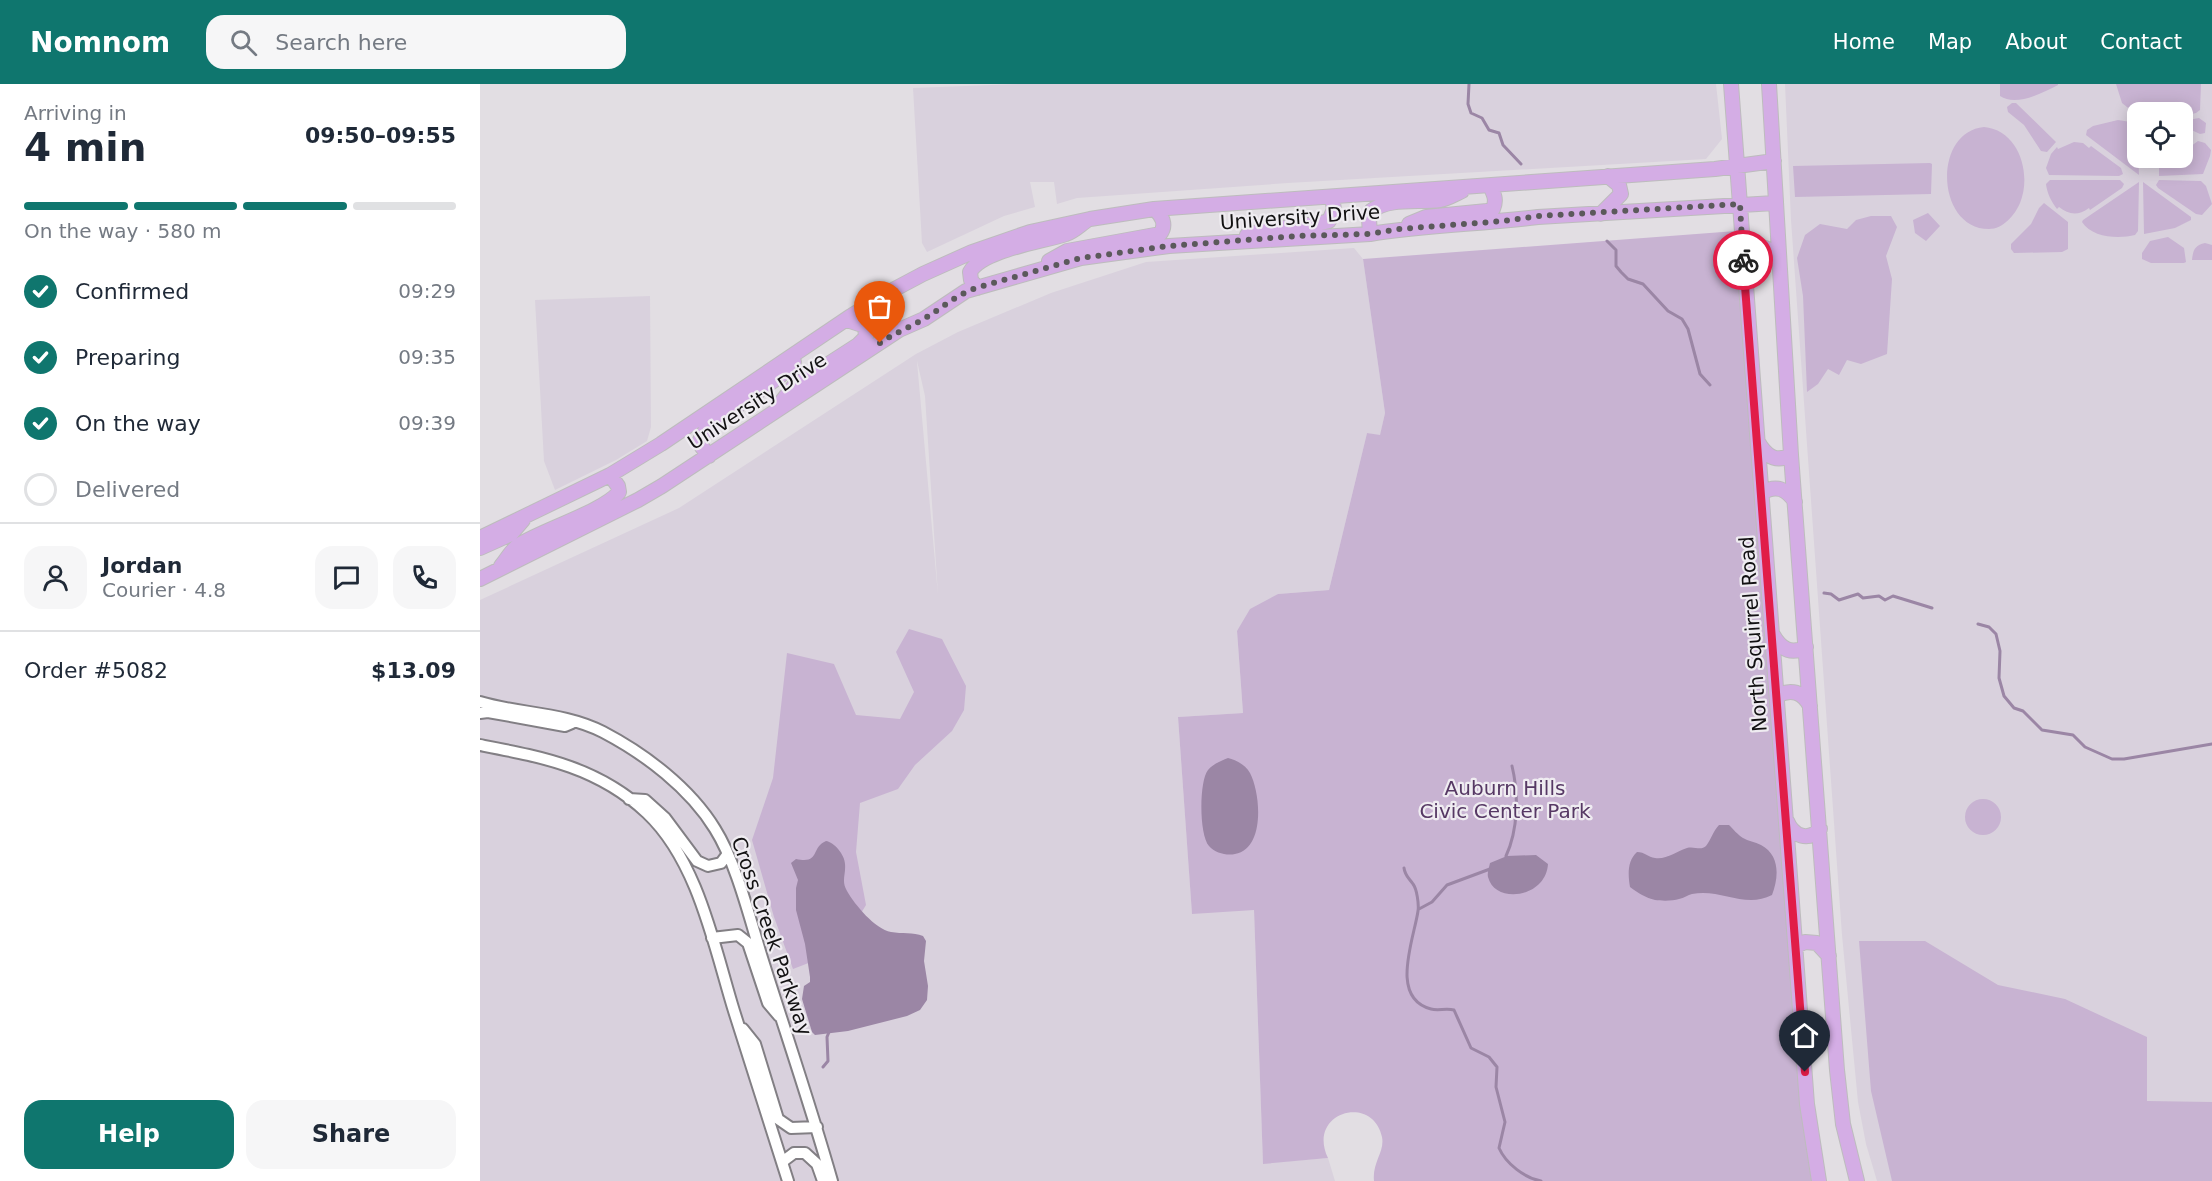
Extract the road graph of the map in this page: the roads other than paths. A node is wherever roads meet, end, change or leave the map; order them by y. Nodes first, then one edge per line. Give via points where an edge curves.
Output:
1 (1731, 84) edge
2 (1769, 84) edge
3 (1774, 160) junction
4 (1737, 167) junction
5 (1608, 176) junction
6 (1490, 186) junction
7 (1469, 187) junction
8 (1332, 198) junction
9 (1775, 203) junction
10 (1740, 204) junction
11 (1154, 210) junction
12 (1601, 214) junction
13 (1090, 219) junction
14 (1399, 229) junction
15 (1370, 234) junction
16 (1231, 241) junction
17 (1743, 252) junction
18 (1779, 260) junction
19 (1031, 271) junction
20 (976, 288) junction
21 (847, 320) junction
22 (812, 343) junction
23 (770, 416) junction
24 (1758, 442) junction
25 (1791, 455) junction
26 (709, 456) junction
27 (610, 475) junction
28 (1762, 492) junction
29 (1795, 502) junction
30 (528, 514) junction
31 (480, 538) edge
32 (480, 549) edge
33 (498, 570) junction
34 (480, 579) edge
35 (1773, 635) junction
36 (1806, 647) junction
37 (1778, 696) junction
38 (480, 702) edge
39 (1810, 705) junction
40 (480, 713) edge
41 (575, 722) junction
42 (480, 745) edge
43 (628, 799) junction
44 (1786, 819) junction
45 (1820, 830) junction
46 (727, 855) junction
47 (712, 938) junction
48 (1796, 946) junction
49 (1829, 956) junction
50 (783, 1021) junction
51 (738, 1024) junction
52 (817, 1126) junction
53 (782, 1162) junction
54 (788, 1181) edge
55 (823, 1181) edge
56 (832, 1181) edge
57 (1819, 1181) edge
58 (1857, 1181) edge

1 - 4 main road, North Squirrel Road
2 - 3 main road
3 - 4 main road, University Drive
3 - 9 main road
4 - 5 main road, University Drive
4 - 10 main road, North Squirrel Road
5 - 6 main road, University Drive
5 - 12 main road via 1619,185 1621,194
6 - 7 main road, University Drive
6 - 14 main road via 1493,209 1426,217
7 - 8 main road, University Drive
7 - 15 main road via 1443,200 1378,206 1371,211
8 - 11 main road, University Drive
8 - 16 main road via 1334,209 1329,221 1265,229
9 - 10 main road, University Drive
9 - 18 main road
10 - 12 main road, University Drive
10 - 17 main road, North Squirrel Road
11 - 13 main road, University Drive
11 - 19 main road via 1163,221 1160,234 1066,251
12 - 14 main road, University Drive
13 - 20 main road via 1068,234 982,260 970,272
13 - 21 main road, University Drive via 1030,232 972,252 891,291
14 - 15 main road, University Drive
15 - 16 main road, University Drive
16 - 19 main road, University Drive via 1133,250
17 - 18 main road via 1765,247
17 - 24 main road, North Squirrel Road
18 - 25 main road
19 - 20 main road, University Drive
20 - 23 main road, University Drive via 899,330
21 - 22 main road, University Drive
21 - 23 main road via 865,326 866,337 793,387
22 - 26 main road via 779,377 707,427 700,440
22 - 27 main road, University Drive
23 - 26 main road, University Drive
24 - 25 main road via 1773,458
24 - 28 main road, North Squirrel Road
25 - 29 main road
26 - 33 main road, University Drive via 638,500
27 - 30 main road, University Drive
27 - 33 main road via 618,486 616,496 517,546
28 - 29 main road via 1782,489
28 - 35 main road, North Squirrel Road
29 - 36 main road
30 - 31 main road, University Drive
30 - 32 main road via 511,534
33 - 34 main road, University Drive
35 - 36 main road via 1788,650
35 - 37 main road, North Squirrel Road
36 - 39 main road
37 - 39 main road via 1794,692 1804,696
37 - 44 main road, North Squirrel Road
38 - 41 street, Cross Creek Parkway
39 - 45 main road
40 - 41 street via 565,726
41 - 46 street, Cross Creek Parkway via 602,732 673,780 697,803
42 - 43 street via 573,766
43 - 46 street via 645,800 665,818 697,861 708,866 720,863
43 - 47 street via 647,813 672,843 699,896
44 - 45 main road via 1793,831 1802,836 1812,836
44 - 48 main road, North Squirrel Road
45 - 49 main road
46 - 50 street, Cross Creek Parkway
47 - 50 street via 738,935 748,943 768,1003
47 - 51 street
48 - 49 main road via 1805,942 1816,944
48 - 57 main road, North Squirrel Road via 1807,1104
49 - 58 main road via 1841,1108
50 - 52 street, Cross Creek Parkway
51 - 52 street via 755,1044 778,1119 791,1128
51 - 53 street
52 - 56 street, Cross Creek Parkway
53 - 54 street
53 - 55 street via 794,1153 805,1153 817,1164

